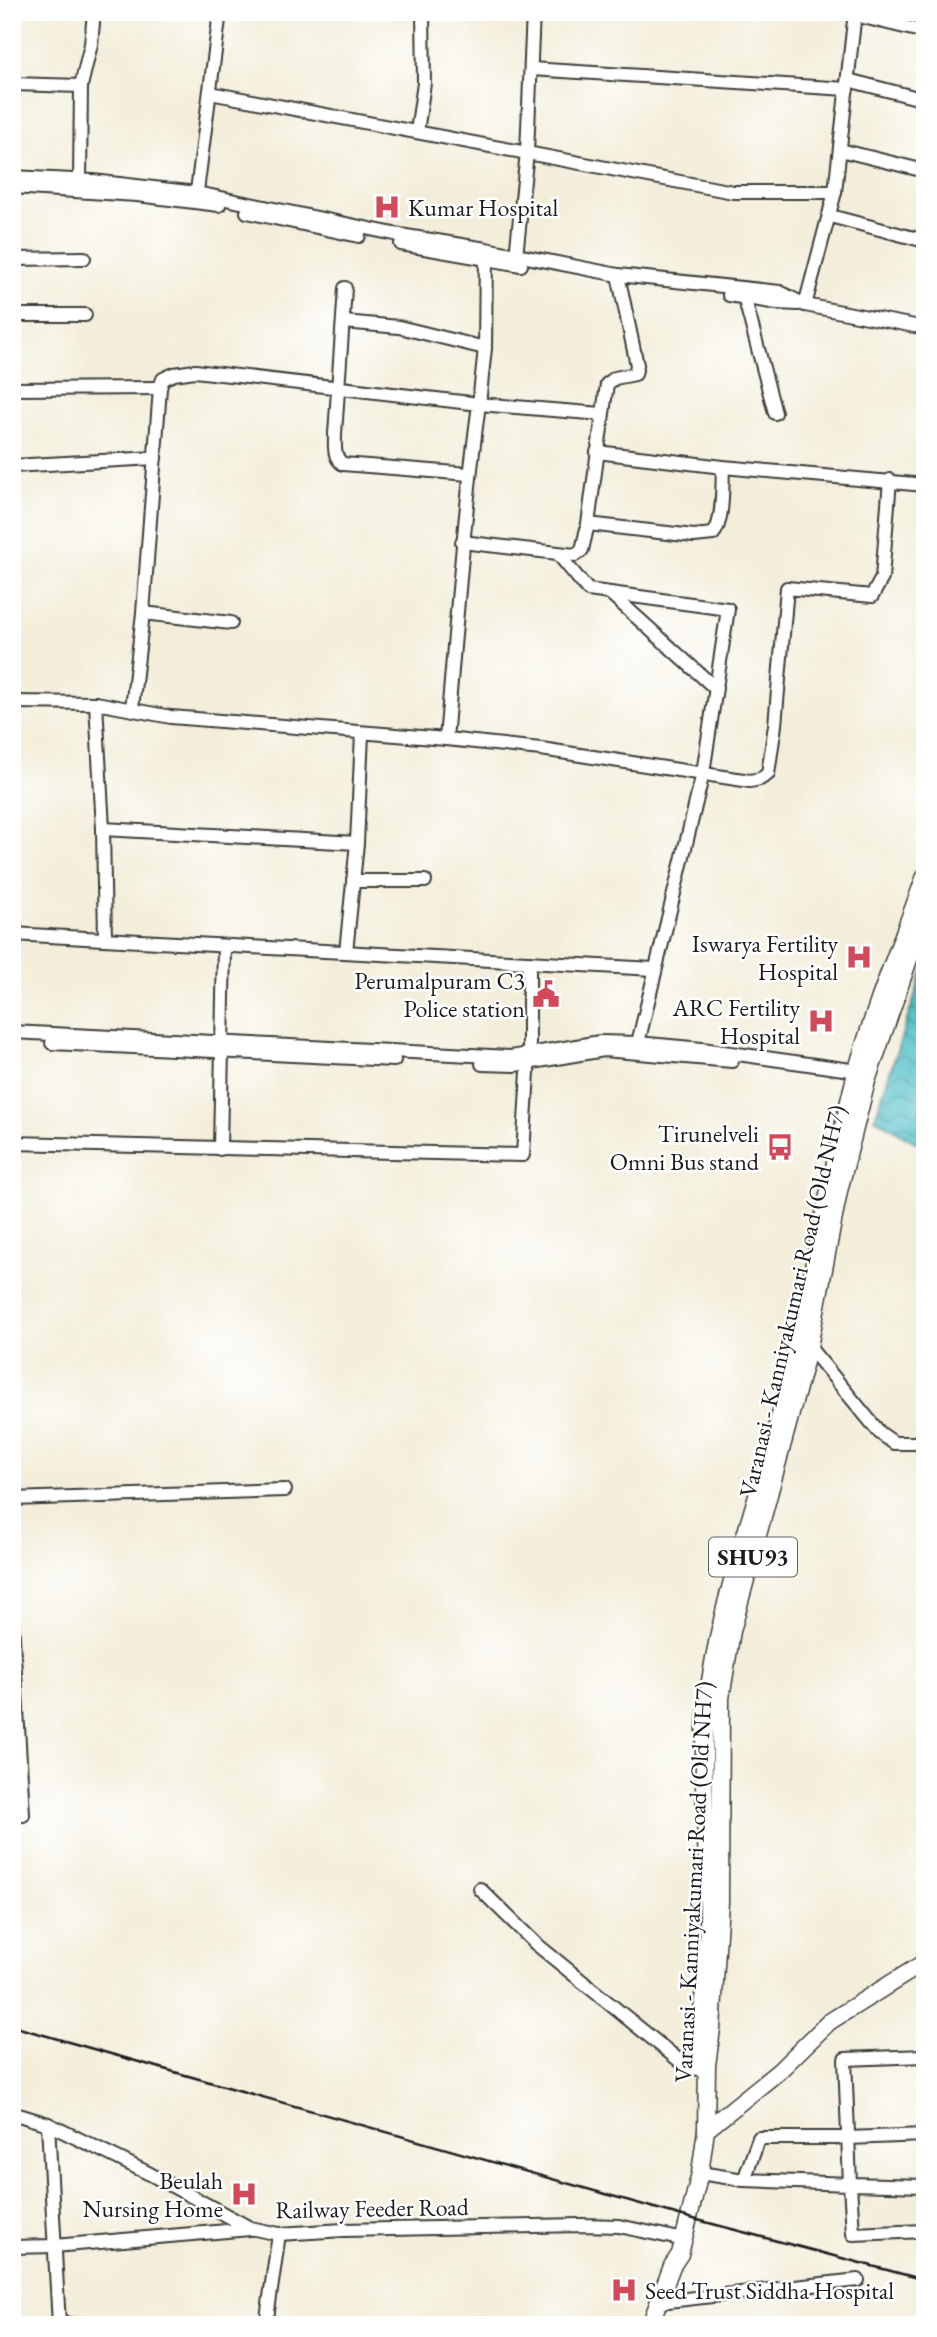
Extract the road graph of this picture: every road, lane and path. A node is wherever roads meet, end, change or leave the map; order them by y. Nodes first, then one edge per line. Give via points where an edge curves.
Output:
1 (94, 12) edge
2 (220, 12) edge
3 (423, 12) edge
4 (533, 12) edge
5 (855, 14) edge
6 (925, 32) edge
7 (531, 69) junction
8 (12, 85) edge
9 (847, 85) junction
10 (81, 86) junction
11 (210, 93) junction
12 (925, 100) edge
13 (417, 132) junction
14 (840, 150) junction
15 (527, 152) junction
16 (925, 171) edge
17 (12, 177) edge
18 (80, 180) junction
19 (12, 187) edge
20 (835, 192) junction
21 (12, 196) edge
22 (196, 197) junction
23 (83, 198) dead end
24 (830, 216) junction
25 (925, 241) edge
26 (486, 254) junction
27 (516, 256) junction
28 (84, 258) dead end
29 (12, 259) edge
30 (618, 279) junction
31 (345, 288) dead end
32 (744, 296) junction
33 (805, 305) junction
34 (12, 315) edge
35 (85, 315) dead end
36 (344, 323) junction
37 (925, 328) edge
38 (485, 348) junction
39 (338, 387) junction
40 (160, 388) junction
41 (12, 389) edge
42 (478, 404) junction
43 (775, 413) dead end
44 (602, 414) junction
45 (597, 452) junction
46 (155, 458) junction
47 (12, 466) edge
48 (723, 467) junction
49 (469, 474) junction
50 (890, 481) junction
51 (925, 485) edge
52 (588, 524) junction
53 (462, 542) junction
54 (558, 554) junction
55 (610, 593) junction
56 (143, 613) junction
57 (231, 622) dead end
58 (715, 688) junction
59 (12, 702) edge
60 (96, 703) junction
61 (132, 708) junction
62 (362, 734) junction
63 (446, 739) junction
64 (703, 773) junction
65 (103, 829) junction
66 (357, 844) junction
67 (925, 876) edge
68 (353, 881) junction
69 (425, 881) dead end
70 (925, 913) edge
71 (12, 934) edge
72 (104, 939) junction
73 (224, 946) junction
74 (346, 952) junction
75 (529, 962) junction
76 (654, 969) junction
77 (12, 1032) edge
78 (12, 1041) edge
79 (638, 1043) junction
80 (223, 1048) junction
81 (528, 1059) junction
82 (862, 1076) junction
83 (12, 1143) edge
84 (220, 1149) junction
85 (804, 1344) junction
86 (925, 1443) edge
87 (285, 1490) dead end
88 (12, 1499) edge
89 (12, 1620) edge
90 (13, 1685) edge
91 (12, 1816) edge
92 (480, 1889) dead end
93 (925, 1962) edge
94 (925, 2056) edge
95 (698, 2069) junction
96 (12, 2113) edge
97 (48, 2124) junction
98 (706, 2130) junction
99 (925, 2135) edge
100 (848, 2138) junction
101 (700, 2173) junction
102 (744, 2180) junction
103 (849, 2184) junction
104 (925, 2186) edge
105 (250, 2228) junction
106 (925, 2231) edge
107 (279, 2234) junction
108 (675, 2238) junction
109 (54, 2246) junction
110 (12, 2247) edge
111 (672, 2266) junction
112 (858, 2280) dead end
113 (659, 2302) junction
114 (59, 2324) edge
115 (75, 2325) edge
116 (266, 2325) edge
117 (650, 2325) edge

1 - 10 street
2 - 11 street
3 - 13 street via 424,83
4 - 7 street
5 - 6 street
5 - 9 street
7 - 9 street
7 - 15 street
8 - 10 street
9 - 12 street
9 - 14 street
10 - 18 street
11 - 13 street
11 - 22 street
13 - 15 street
14 - 16 street
14 - 20 street
15 - 20 street via 733,192
15 - 27 street
17 - 18 street
18 - 22 street
19 - 22 street
20 - 24 street
21 - 23 street
22 - 26 street
24 - 25 street
24 - 33 street
26 - 27 street
26 - 30 street
26 - 38 street
27 - 30 street
28 - 29 street
30 - 32 street
30 - 33 street via 780,292
30 - 44 street via 637,365 635,374 607,384
31 - 36 street
32 - 33 street
32 - 43 street
33 - 37 street
34 - 35 street
36 - 38 street via 399,327
36 - 39 street
38 - 42 street
39 - 40 street via 195,372 163,379
39 - 42 street
39 - 49 street via 335,451 343,464
40 - 41 street
40 - 46 street
42 - 44 street
42 - 49 street
44 - 45 street
45 - 48 street
45 - 52 street
46 - 47 street
46 - 56 street
48 - 50 street
48 - 52 street via 720,518 713,534 694,536
49 - 53 street
50 - 51 street
50 - 64 street via 882,578 872,596 788,588 768,774 750,781
52 - 54 street via 582,550
53 - 54 street
53 - 63 street
54 - 55 street via 587,590
55 - 58 street
55 - 58 street via 728,609
56 - 57 street
56 - 61 street
58 - 64 street
59 - 60 street
60 - 61 street
60 - 65 street
61 - 62 street via 171,717
62 - 63 street
62 - 66 street
63 - 64 street
64 - 76 street
65 - 66 street
65 - 72 street
66 - 68 street
67 - 82 main road, Varanasi - Kanniyakumari Road (Old NH7) / SHU93
68 - 69 street
68 - 74 street
70 - 82 main road, Varanasi - Kanniyakumari Road (Old NH7) / SHU93
71 - 72 street
72 - 73 street
73 - 74 street
73 - 80 street
74 - 75 street
75 - 76 street
75 - 81 street
76 - 79 street
77 - 80 street
78 - 80 street
79 - 81 street via 583,1044
79 - 82 street
80 - 81 street
80 - 84 street
81 - 82 street via 621,1051
81 - 84 street via 523,1155
82 - 85 main road, Varanasi - Kanniyakumari Road (Old NH7) / SHU93
83 - 84 street
85 - 86 street via 880,1433 894,1443
85 - 95 main road, Varanasi - Kanniyakumari Road (Old NH7) / SHU93 via 747,1525 715,1650 707,1707 708,1922
85 - 98 main road, Varanasi - Kanniyakumari Road (Old NH7) / SHU93 via 732,1631 721,1698 720,1902
87 - 88 street
89 - 90 street
90 - 91 street via 23,1815
92 - 95 street via 545,1951 686,2066
93 - 98 main road via 829,2022 779,2071
94 - 100 street via 845,2059
95 - 108 main road, Varanasi - Kanniyakumari Road (Old NH7) / SHU93 via 688,2188
96 - 97 street, Railway Feeder Road
97 - 105 street, Railway Feeder Road
97 - 109 street
98 - 101 main road, Varanasi - Kanniyakumari Road (Old NH7) / SHU93
99 - 100 street
100 - 102 street via 759,2138
100 - 103 street
101 - 102 street
101 - 111 main road, Varanasi - Kanniyakumari Road (Old NH7) / SHU93 via 680,2254
102 - 103 street
103 - 104 street
103 - 106 street via 853,2234
105 - 107 street, Railway Feeder Road
105 - 109 street
107 - 108 street, Railway Feeder Road via 580,2225
107 - 116 street
108 - 111 main road, Varanasi - Kanniyakumari Road (Old NH7)
109 - 110 street
109 - 114 street
111 - 113 main road, Varanasi - Kanniyakumari Road (Old NH7) / SHU93
112 - 113 street
113 - 117 main road, Varanasi - Kanniyakumari Road (Old NH7) / SHU93
114 - 115 street

